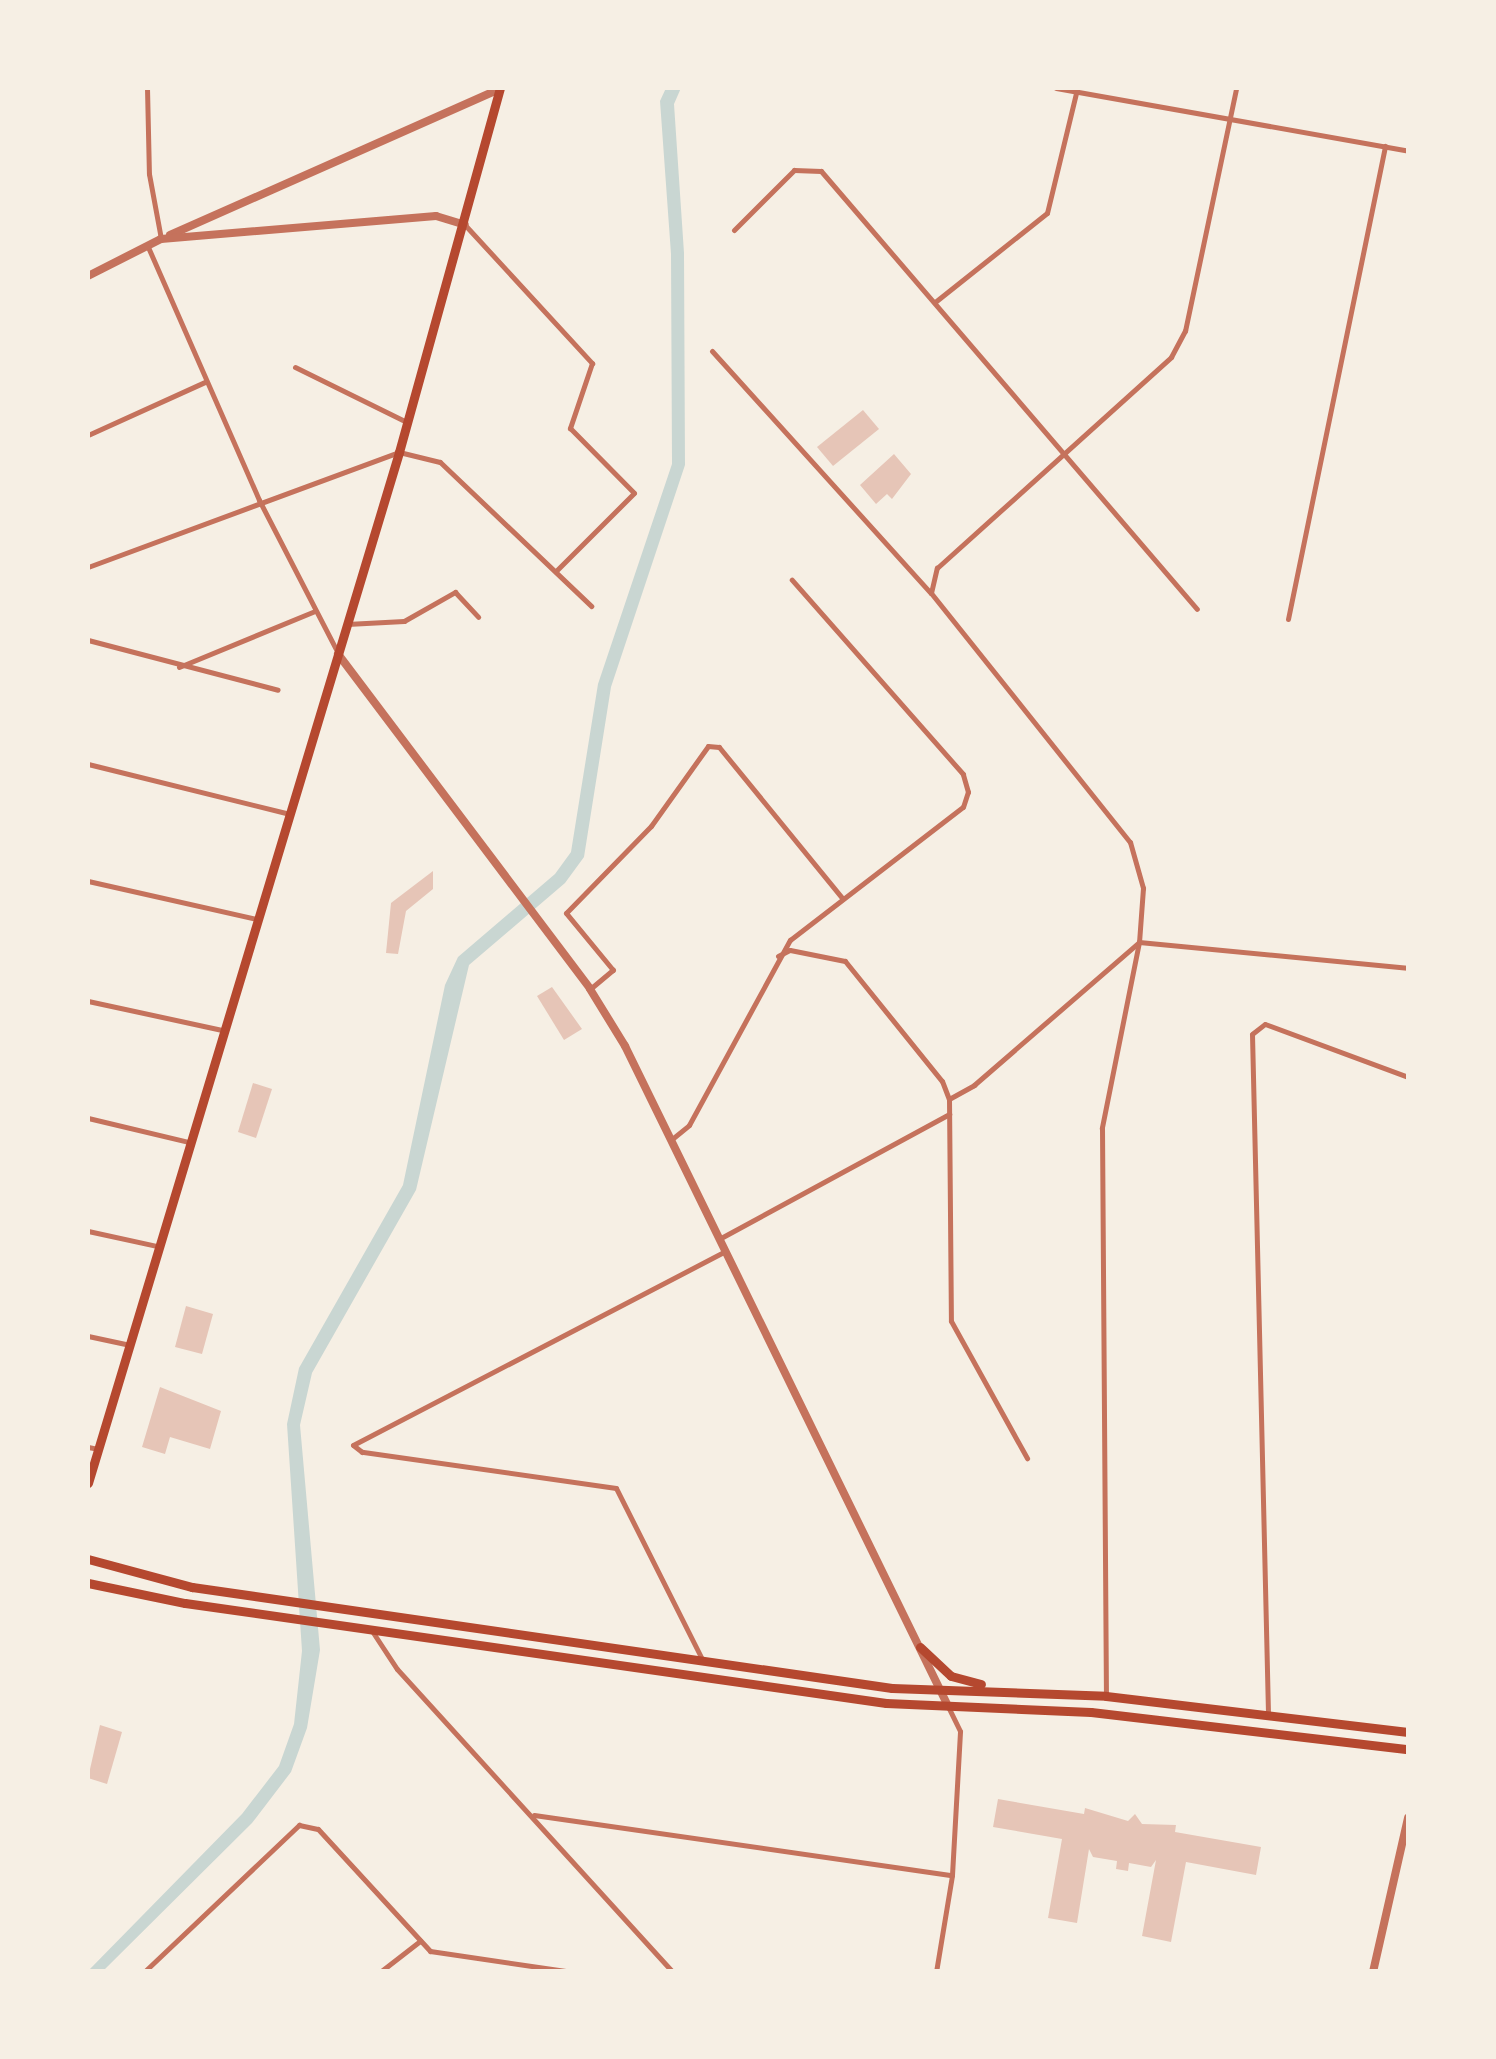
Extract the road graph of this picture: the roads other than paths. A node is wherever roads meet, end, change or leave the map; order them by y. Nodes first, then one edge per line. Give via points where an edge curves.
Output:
1 (147, 88) edge
2 (500, 88) edge
3 (1056, 88) edge
4 (1236, 88) edge
5 (1076, 92) junction
6 (1232, 117) junction
7 (1385, 146) junction
8 (1408, 150) edge
9 (464, 225) junction
10 (734, 230) dead end
11 (160, 239) junction
12 (148, 246) junction
13 (88, 276) edge
14 (934, 302) junction
15 (712, 351) dead end
16 (295, 367) dead end
17 (205, 382) junction
18 (407, 422) junction
19 (88, 434) edge
20 (1060, 451) junction
21 (399, 452) junction
22 (260, 500) junction
23 (88, 567) edge
24 (557, 570) junction
25 (792, 580) dead end
26 (930, 593) junction
27 (591, 606) dead end
28 (1197, 608) dead end
29 (315, 611) junction
30 (478, 618) dead end
31 (1288, 619) dead end
32 (347, 624) junction
33 (88, 640) edge
34 (338, 654) junction
35 (179, 667) junction
36 (278, 690) dead end
37 (88, 764) edge
38 (290, 814) junction
39 (88, 882) edge
40 (842, 898) junction
41 (1408, 900) edge
42 (259, 920) junction
43 (1139, 942) junction
44 (776, 958) junction
45 (1407, 968) edge
46 (590, 989) junction
47 (88, 1001) edge
48 (225, 1030) junction
49 (1408, 1077) edge
50 (1408, 1096) edge
51 (949, 1098) junction
52 (949, 1114) junction
53 (88, 1118) edge
54 (672, 1140) junction
55 (192, 1143) junction
56 (88, 1231) edge
57 (719, 1240) junction
58 (160, 1247) junction
59 (725, 1251) junction
60 (88, 1336) edge
61 (130, 1345) junction
62 (93, 1448) edge
63 (1027, 1458) dead end
64 (88, 1483) edge
65 (88, 1556) edge
66 (89, 1583) edge
67 (372, 1630) junction
68 (920, 1647) junction
69 (702, 1662) junction
70 (941, 1689) junction
71 (1003, 1689) junction
72 (1106, 1696) junction
73 (948, 1706) junction
74 (1268, 1713) junction
75 (1408, 1732) edge
76 (1408, 1749) edge
77 (531, 1814) junction
78 (1408, 1818) edge
79 (952, 1875) junction
80 (420, 1941) junction
81 (144, 1972) edge
82 (380, 1972) edge
83 (572, 1972) edge
84 (674, 1972) edge
85 (936, 1972) edge
86 (1373, 1972) edge

1 - 11 street via 149,174
2 - 9 main road
2 - 11 street
3 - 5 street
4 - 6 street
5 - 6 street
5 - 14 street via 1048,213
6 - 7 street
6 - 20 street via 1185,330 1171,356
7 - 8 street
7 - 31 street
9 - 11 street via 436,216
9 - 18 main road
9 - 24 street via 592,363 570,428 634,493
10 - 14 street via 794,170 810,166
11 - 12 street
12 - 13 street
12 - 17 street
14 - 20 street
15 - 26 street
16 - 18 street
17 - 19 street
17 - 22 street
18 - 21 main road
20 - 26 street via 937,568
20 - 28 street
21 - 22 street
21 - 24 street via 440,462
21 - 32 main road
22 - 23 street
22 - 29 street
24 - 27 street
25 - 40 street via 963,774 968,792 963,807
26 - 43 street via 1130,842 1143,888
29 - 34 street
29 - 35 street
30 - 32 street via 455,592 404,621
32 - 34 main road
33 - 35 street
34 - 38 main road
34 - 46 street
35 - 36 street
37 - 38 street
38 - 42 main road
39 - 42 street
40 - 44 street
40 - 46 street via 719,747 708,746 651,826 566,913 613,970
41 - 45 street
42 - 48 main road
43 - 45 street
43 - 51 street via 974,1085
43 - 72 street via 1102,1128
44 - 51 street via 790,950 846,961
44 - 54 street via 688,1125
45 - 49 street
46 - 54 street
47 - 48 street
48 - 55 main road
49 - 50 street
49 - 74 street via 1255,1026
51 - 52 street
52 - 57 street
52 - 63 street via 952,1321
53 - 55 street
54 - 57 street
55 - 58 main road
56 - 58 street
57 - 59 street
58 - 61 main road
59 - 68 street
59 - 69 street via 353,1445 362,1452 616,1488 699,1642
60 - 61 street
61 - 62 main road
62 - 64 main road
65 - 69 main road via 192,1587
66 - 67 main road
67 - 73 main road via 886,1703
67 - 77 street via 397,1668
68 - 70 street
68 - 71 main road via 951,1676
69 - 70 main road
70 - 71 main road
70 - 73 street
71 - 72 main road
72 - 74 main road
73 - 76 main road via 1090,1712
73 - 79 street via 960,1731
74 - 75 main road
77 - 79 street
77 - 84 street
78 - 86 street
79 - 85 street
80 - 81 street via 308,1826 285,1833
80 - 82 street
80 - 83 street via 430,1950

